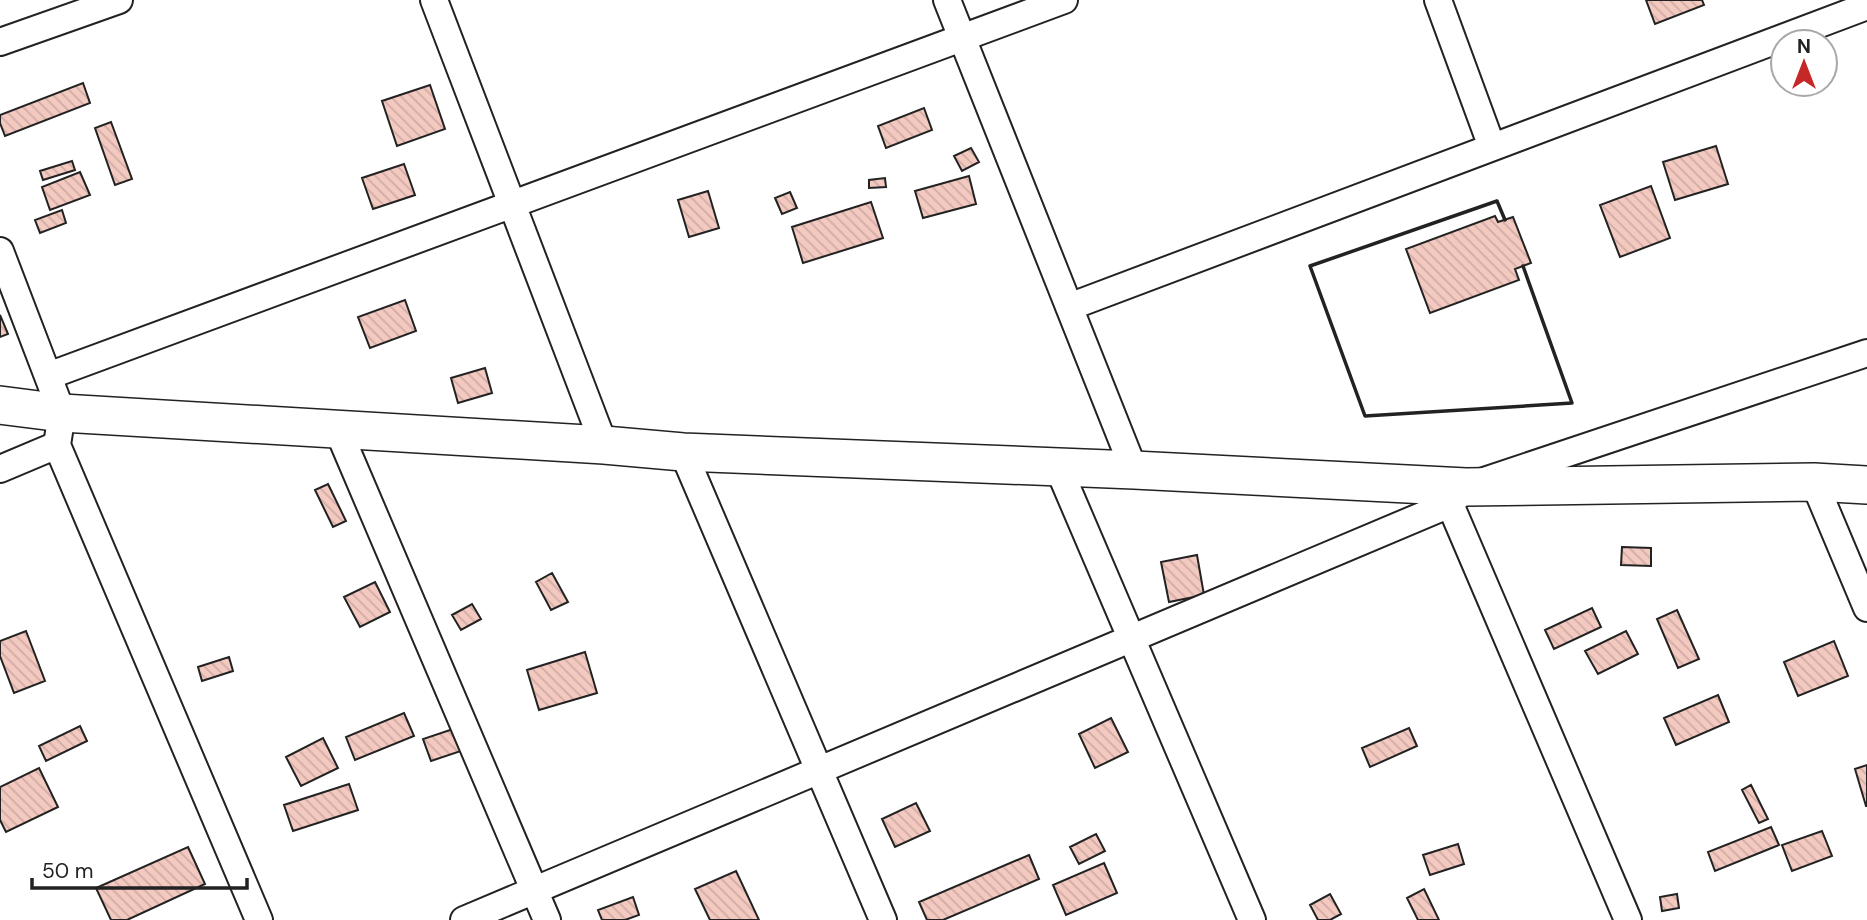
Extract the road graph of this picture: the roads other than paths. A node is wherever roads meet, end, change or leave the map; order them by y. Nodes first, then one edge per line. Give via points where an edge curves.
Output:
1 (118, 0) edge
2 (434, 0) edge
3 (947, 0) edge
4 (1064, 0) edge
5 (1438, 0) edge
6 (1867, 6) edge
7 (961, 38) junction
8 (0, 42) edge
9 (1492, 147) junction
10 (512, 204) junction
11 (0, 251) edge
12 (1069, 307) junction
13 (1867, 353) edge
14 (48, 376) junction
15 (0, 405) edge
16 (60, 429) junction
17 (338, 430) junction
18 (604, 445) junction
19 (683, 452) junction
20 (1058, 467) junction
21 (0, 469) edge
22 (1134, 470) junction
23 (1814, 482) junction
24 (1867, 485) edge
25 (1458, 496) junction
26 (1867, 608) edge
27 (1131, 639) junction
28 (819, 770) junction
29 (535, 890) junction
30 (260, 920) edge
31 (464, 920) edge
32 (547, 920) edge
33 (883, 920) edge
34 (1252, 920) edge
35 (1628, 920) edge

1 - 8 street
2 - 10 street
3 - 7 street
4 - 7 street
5 - 9 street
6 - 9 street
7 - 10 street
7 - 12 street
9 - 12 street
10 - 14 street
10 - 18 street
11 - 14 street
12 - 22 street
13 - 25 street
14 - 16 street
15 - 16 street
16 - 17 street
16 - 21 street
16 - 30 street
17 - 18 street
17 - 29 street
18 - 19 street
19 - 20 street
19 - 28 street
20 - 22 street
20 - 27 street
22 - 25 street
23 - 24 street
23 - 25 street
23 - 26 street
25 - 27 street
25 - 35 street
27 - 28 street
27 - 34 street
28 - 29 street
28 - 33 street
29 - 31 street
29 - 32 street

